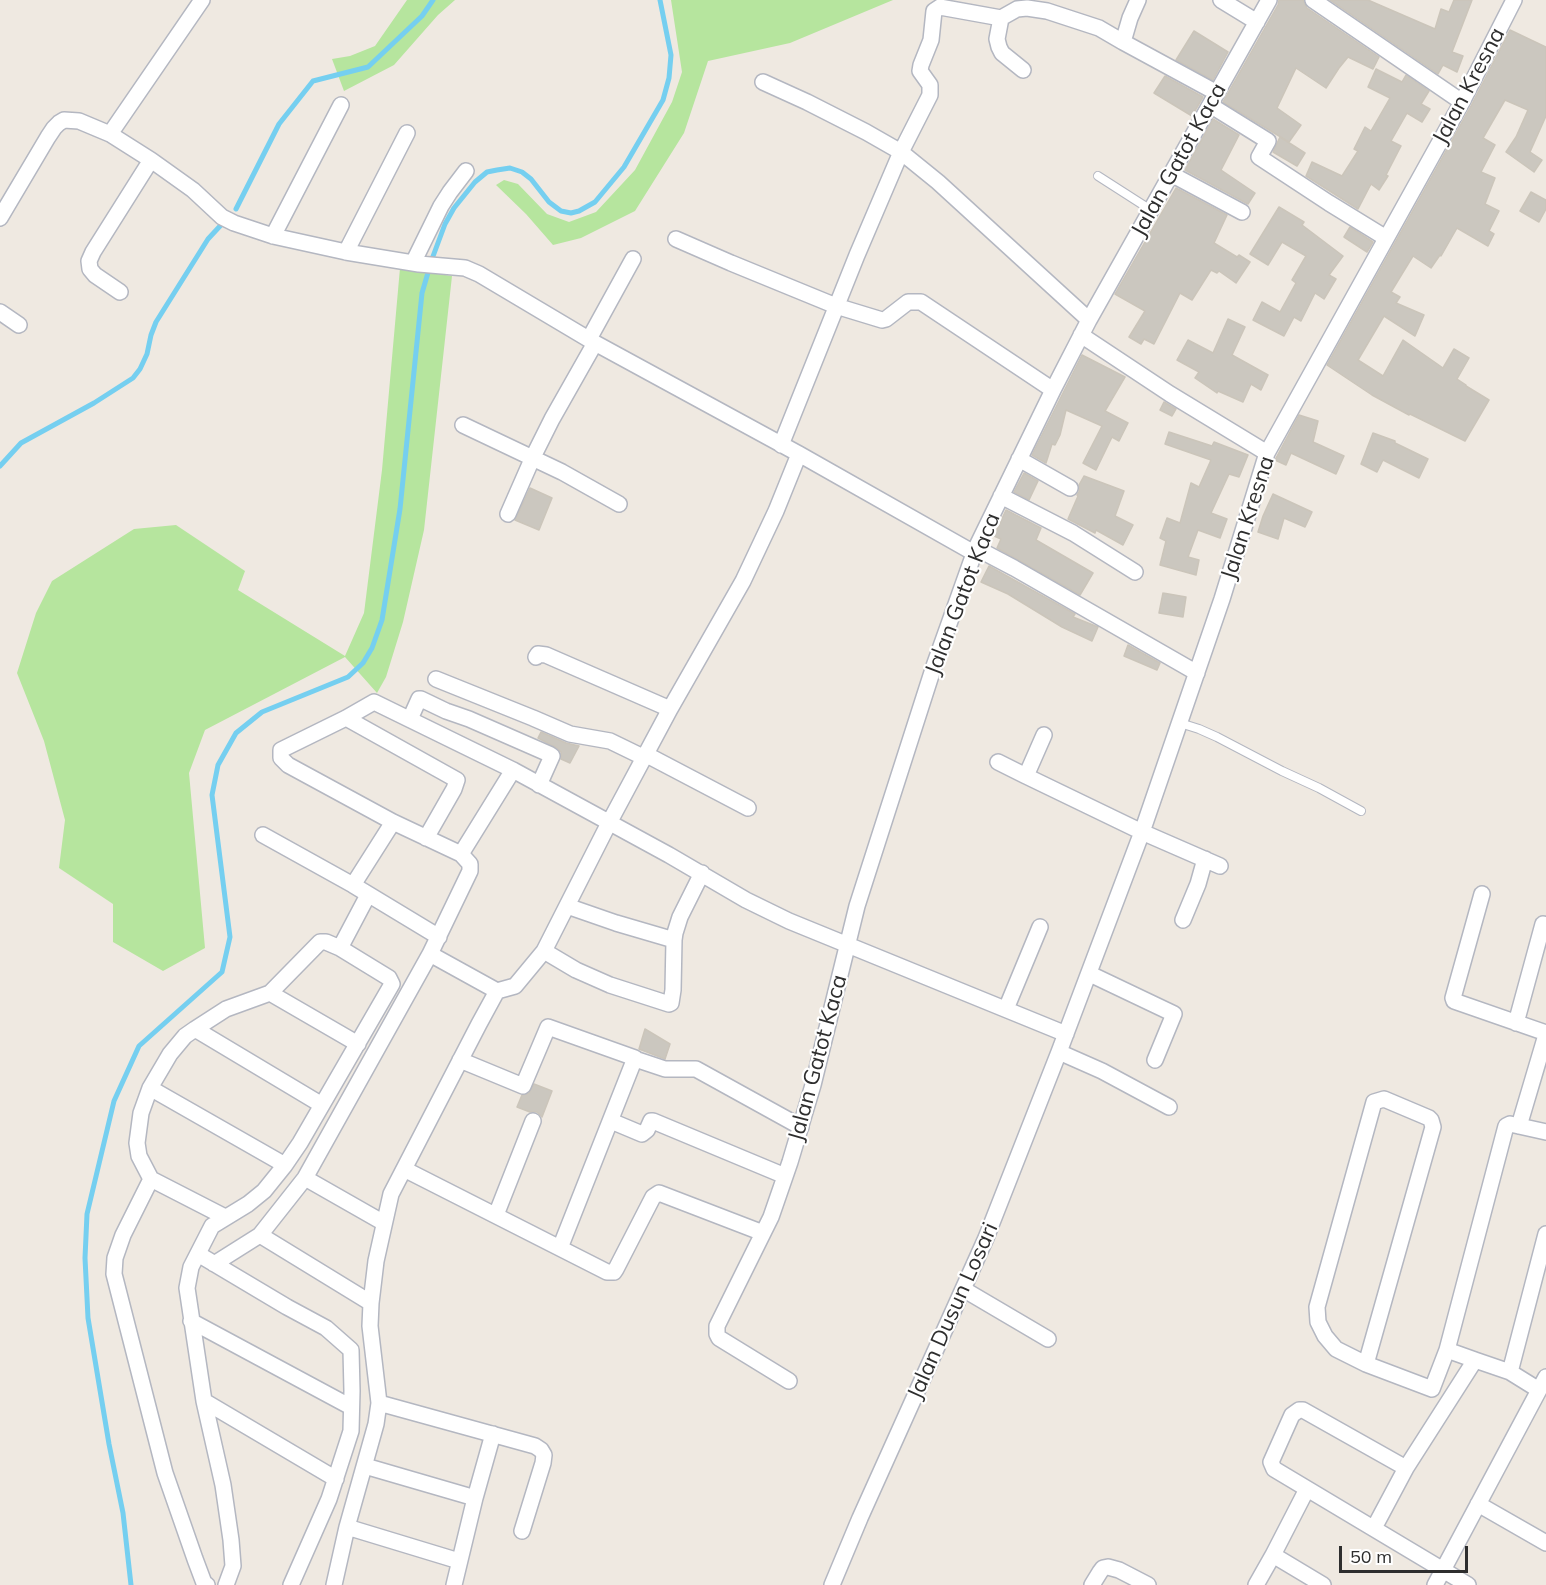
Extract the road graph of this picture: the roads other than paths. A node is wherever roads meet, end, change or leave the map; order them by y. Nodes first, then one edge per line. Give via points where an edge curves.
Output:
1 (202, 0) edge
2 (1138, 0) edge
3 (1221, 0) edge
4 (1269, 0) edge
5 (1313, 0) edge
6 (1514, 0) edge
7 (1014, 4) edge
8 (1002, 18) junction
9 (1257, 22) junction
10 (1123, 42) junction
11 (1023, 70) dead end
12 (763, 82) dead end
13 (1213, 99) junction
14 (1462, 102) junction
15 (341, 105) dead end
16 (407, 133) dead end
17 (110, 134) junction
18 (901, 152) junction
19 (152, 160) junction
20 (466, 171) dead end
21 (1171, 174) junction
22 (1098, 176) dead end
23 (1151, 210) junction
24 (1242, 212) dead end
25 (0, 218) edge
26 (273, 236) junction
27 (1386, 238) junction
28 (676, 239) dead end
29 (346, 252) junction
30 (633, 259) dead end
31 (416, 263) junction
32 (120, 292) dead end
33 (836, 306) junction
34 (0, 312) edge
35 (1089, 320) junction
36 (19, 325) dead end
37 (1081, 335) junction
38 (592, 341) junction
39 (1053, 390) junction
40 (463, 424) dead end
41 (781, 445) junction
42 (1267, 453) junction
43 (799, 454) junction
44 (533, 457) junction
45 (1019, 459) junction
46 (1071, 488) dead end
47 (1001, 496) junction
48 (618, 504) dead end
49 (508, 513) dead end
50 (975, 551) junction
51 (1135, 572) dead end
52 (536, 657) dead end
53 (1197, 673) junction
54 (436, 679) dead end
55 (670, 709) junction
56 (346, 718) junction
57 (410, 719) junction
58 (1180, 723) junction
59 (1044, 735) dead end
60 (646, 757) junction
61 (998, 762) dead end
62 (513, 770) junction
63 (1026, 776) junction
64 (539, 785) junction
65 (748, 808) dead end
66 (1361, 811) dead end
67 (393, 822) junction
68 (609, 823) junction
69 (1142, 832) junction
70 (263, 835) dead end
71 (426, 838) junction
72 (461, 854) junction
73 (1205, 860) junction
74 (1220, 866) dead end
75 (702, 873) junction
76 (353, 885) junction
77 (1482, 894) dead end
78 (368, 895) junction
79 (567, 906) junction
80 (1183, 920) dead end
81 (1543, 924) dead end
82 (1040, 927) dead end
83 (439, 937) junction
84 (674, 940) junction
85 (848, 945) junction
86 (340, 948) junction
87 (544, 951) junction
88 (430, 954) junction
89 (1090, 974) junction
90 (497, 991) junction
91 (270, 993) junction
92 (1006, 1009) junction
93 (1516, 1023) junction
94 (195, 1029) junction
95 (1066, 1034) junction
96 (1546, 1034) edge
97 (358, 1044) junction
98 (1059, 1052) junction
99 (635, 1059) junction
100 (460, 1060) junction
101 (1155, 1060) dead end
102 (150, 1088) junction
103 (322, 1105) junction
104 (1169, 1107) dead end
105 (533, 1120) dead end
106 (611, 1121) junction
107 (1519, 1126) junction
108 (801, 1127) junction
109 (1546, 1132) edge
110 (285, 1165) junction
111 (404, 1169) junction
112 (785, 1176) junction
113 (305, 1178) junction
114 (151, 1179) junction
115 (496, 1215) junction
116 (225, 1217) junction
117 (384, 1223) junction
118 (763, 1233) junction
119 (1546, 1234) edge
120 (260, 1235) junction
121 (560, 1248) junction
122 (198, 1254) junction
123 (1543, 1256) edge
124 (214, 1264) junction
125 (963, 1289) junction
126 (371, 1303) junction
127 (191, 1321) junction
128 (1048, 1339) dead end
129 (1447, 1350) junction
130 (1475, 1360) junction
131 (1366, 1364) junction
132 (1510, 1372) junction
133 (789, 1381) dead end
134 (1543, 1383) edge
135 (1432, 1389) junction
136 (1450, 1399) junction
137 (204, 1401) junction
138 (378, 1403) junction
139 (351, 1407) junction
140 (493, 1434) junction
141 (365, 1466) junction
142 (1406, 1468) junction
143 (336, 1479) junction
144 (1307, 1489) junction
145 (475, 1498) junction
146 (1478, 1504) junction
147 (347, 1527) junction
148 (1374, 1528) junction
149 (522, 1531) dead end
150 (1544, 1538) edge
151 (1273, 1555) junction
152 (459, 1561) junction
153 (1443, 1571) junction
154 (205, 1584) edge
155 (226, 1585) edge
156 (291, 1585) edge
157 (334, 1585) edge
158 (454, 1585) edge
159 (832, 1585) edge
160 (1092, 1585) edge
161 (1148, 1585) edge
162 (1256, 1585) edge
163 (1323, 1585) edge
164 (1435, 1585) edge
165 (1468, 1585) edge

1 - 17 street
2 - 10 street
3 - 9 street
4 - 9 street, Jalan Gatot Kaca
5 - 14 street
6 - 14 street, Jalan Kresna
7 - 8 street
7 - 10 street via 1099,28
8 - 11 street via 999,47
8 - 18 street via 940,7 934,11 931,40 920,71 930,85 930,96
9 - 13 street, Jalan Gatot Kaca
10 - 13 street
12 - 18 street
13 - 21 street, Jalan Gatot Kaca
13 - 27 street via 1268,141 1259,157
14 - 27 street, Jalan Kresna
15 - 26 street
16 - 29 street
17 - 19 street
17 - 25 street via 78,122 59,123
18 - 33 street
18 - 35 street
19 - 26 street via 222,216
19 - 32 street via 89,261 90,269
20 - 31 street via 441,206
21 - 23 street, Jalan Gatot Kaca
21 - 24 street
22 - 23 lane
23 - 35 street, Jalan Gatot Kaca
26 - 29 street
27 - 42 street, Jalan Kresna
28 - 33 street
29 - 31 street
30 - 38 street
31 - 38 street via 465,268 479,274
33 - 39 street via 882,320 908,302 921,302
33 - 41 street
34 - 36 street
35 - 37 street, Jalan Gatot Kaca
37 - 39 street, Jalan Gatot Kaca
37 - 42 street
38 - 41 street
38 - 44 street
39 - 45 street, Jalan Gatot Kaca
40 - 44 street
41 - 43 street
42 - 53 street, Jalan Kresna
43 - 50 street
43 - 55 street via 743,581
44 - 48 street
44 - 49 street
45 - 46 street
45 - 47 street, Jalan Gatot Kaca
47 - 50 street, Jalan Gatot Kaca
47 - 51 street via 1073,533
50 - 53 street via 1014,568
50 - 85 street, Jalan Gatot Kaca via 885,816
52 - 55 street via 546,655
53 - 58 street, Jalan Kresna
54 - 60 street via 570,734 610,741
55 - 60 street
56 - 57 street via 374,702
56 - 67 street via 281,750 281,758
56 - 71 street via 457,780
57 - 62 street
57 - 64 street via 420,698 549,754 552,756
58 - 66 lane via 1217,737
58 - 69 street, Jalan Kresna
59 - 63 street
60 - 65 street
60 - 68 street
61 - 63 street
62 - 64 street
62 - 72 street
63 - 69 street
64 - 68 street
67 - 71 street
67 - 76 street
68 - 75 street
68 - 79 street
69 - 73 street
69 - 89 street, Jalan Kresna
70 - 76 street
71 - 72 street
72 - 83 street via 470,864 470,871
73 - 74 street
73 - 80 street
75 - 84 street via 680,917
75 - 85 street via 746,900
76 - 78 street
77 - 93 street via 1453,998
78 - 83 street
78 - 86 street
79 - 84 street
79 - 87 street
81 - 93 street
82 - 92 street
83 - 88 street
84 - 87 street via 673,990 667,1005 610,985
85 - 92 street
85 - 108 street, Jalan Gatot Kaca
86 - 91 street via 320,942
86 - 97 street via 389,978 392,984
87 - 90 street via 515,986
88 - 90 street
88 - 113 street
89 - 95 street, Jalan Kresna
89 - 101 street via 1174,1014
90 - 100 street
91 - 94 street via 226,1010
91 - 97 street
92 - 95 street
93 - 96 street
94 - 102 street via 170,1054
94 - 103 street
95 - 98 street, Jalan Dusun Losari
96 - 107 street
97 - 103 street
98 - 104 street
98 - 125 street, Jalan Dusun Losari
99 - 100 street via 548,1027 524,1086
99 - 106 street
99 - 108 street via 665,1069 696,1069
100 - 111 street
102 - 110 street
102 - 114 street via 141,1113 138,1143 139,1156
103 - 110 street
105 - 115 street
106 - 112 street via 642,1134 653,1121
106 - 121 street
107 - 109 street
107 - 129 street via 1506,1126
108 - 112 street, Jalan Gatot Kaca
110 - 116 street via 264,1191
111 - 115 street
111 - 117 street via 391,1194
112 - 118 street, Jalan Gatot Kaca
113 - 117 street
113 - 120 street
114 - 116 street
114 - 154 street via 123,1235 114,1274 165,1473
115 - 121 street
116 - 122 street via 212,1226
117 - 126 street
118 - 121 street via 659,1193 653,1197 614,1272
118 - 133 street, Jalan Gatot Kaca via 717,1326 717,1334
119 - 123 street
120 - 124 street
120 - 126 street
122 - 124 street
122 - 127 street via 187,1288
123 - 132 street
124 - 139 street via 326,1328 351,1350
125 - 128 street
125 - 159 street, Jalan Dusun Losari
126 - 138 street
127 - 137 street
127 - 139 street
129 - 130 street
129 - 135 street
130 - 132 street
130 - 136 street
131 - 131 street via 1433,1127 1429,1118 1384,1099 1374,1102 1317,1307 1318,1322 1336,1349
131 - 135 street
132 - 134 street
134 - 146 street
135 - 136 street
136 - 142 street
137 - 143 street
137 - 155 street via 231,1540 233,1566
138 - 140 street
138 - 141 street
139 - 143 street via 351,1431
140 - 145 street
140 - 149 street via 535,1446 544,1455
141 - 145 street
141 - 147 street
142 - 144 street via 1299,1410 1292,1415 1271,1462 1274,1469
142 - 148 street
143 - 156 street
144 - 148 street
144 - 151 street
145 - 152 street
146 - 150 street
146 - 153 street
147 - 152 street
147 - 157 street
148 - 153 street
151 - 162 street
151 - 163 street
152 - 158 street
153 - 164 street
153 - 165 street
160 - 161 street via 1103,1568 1108,1567

